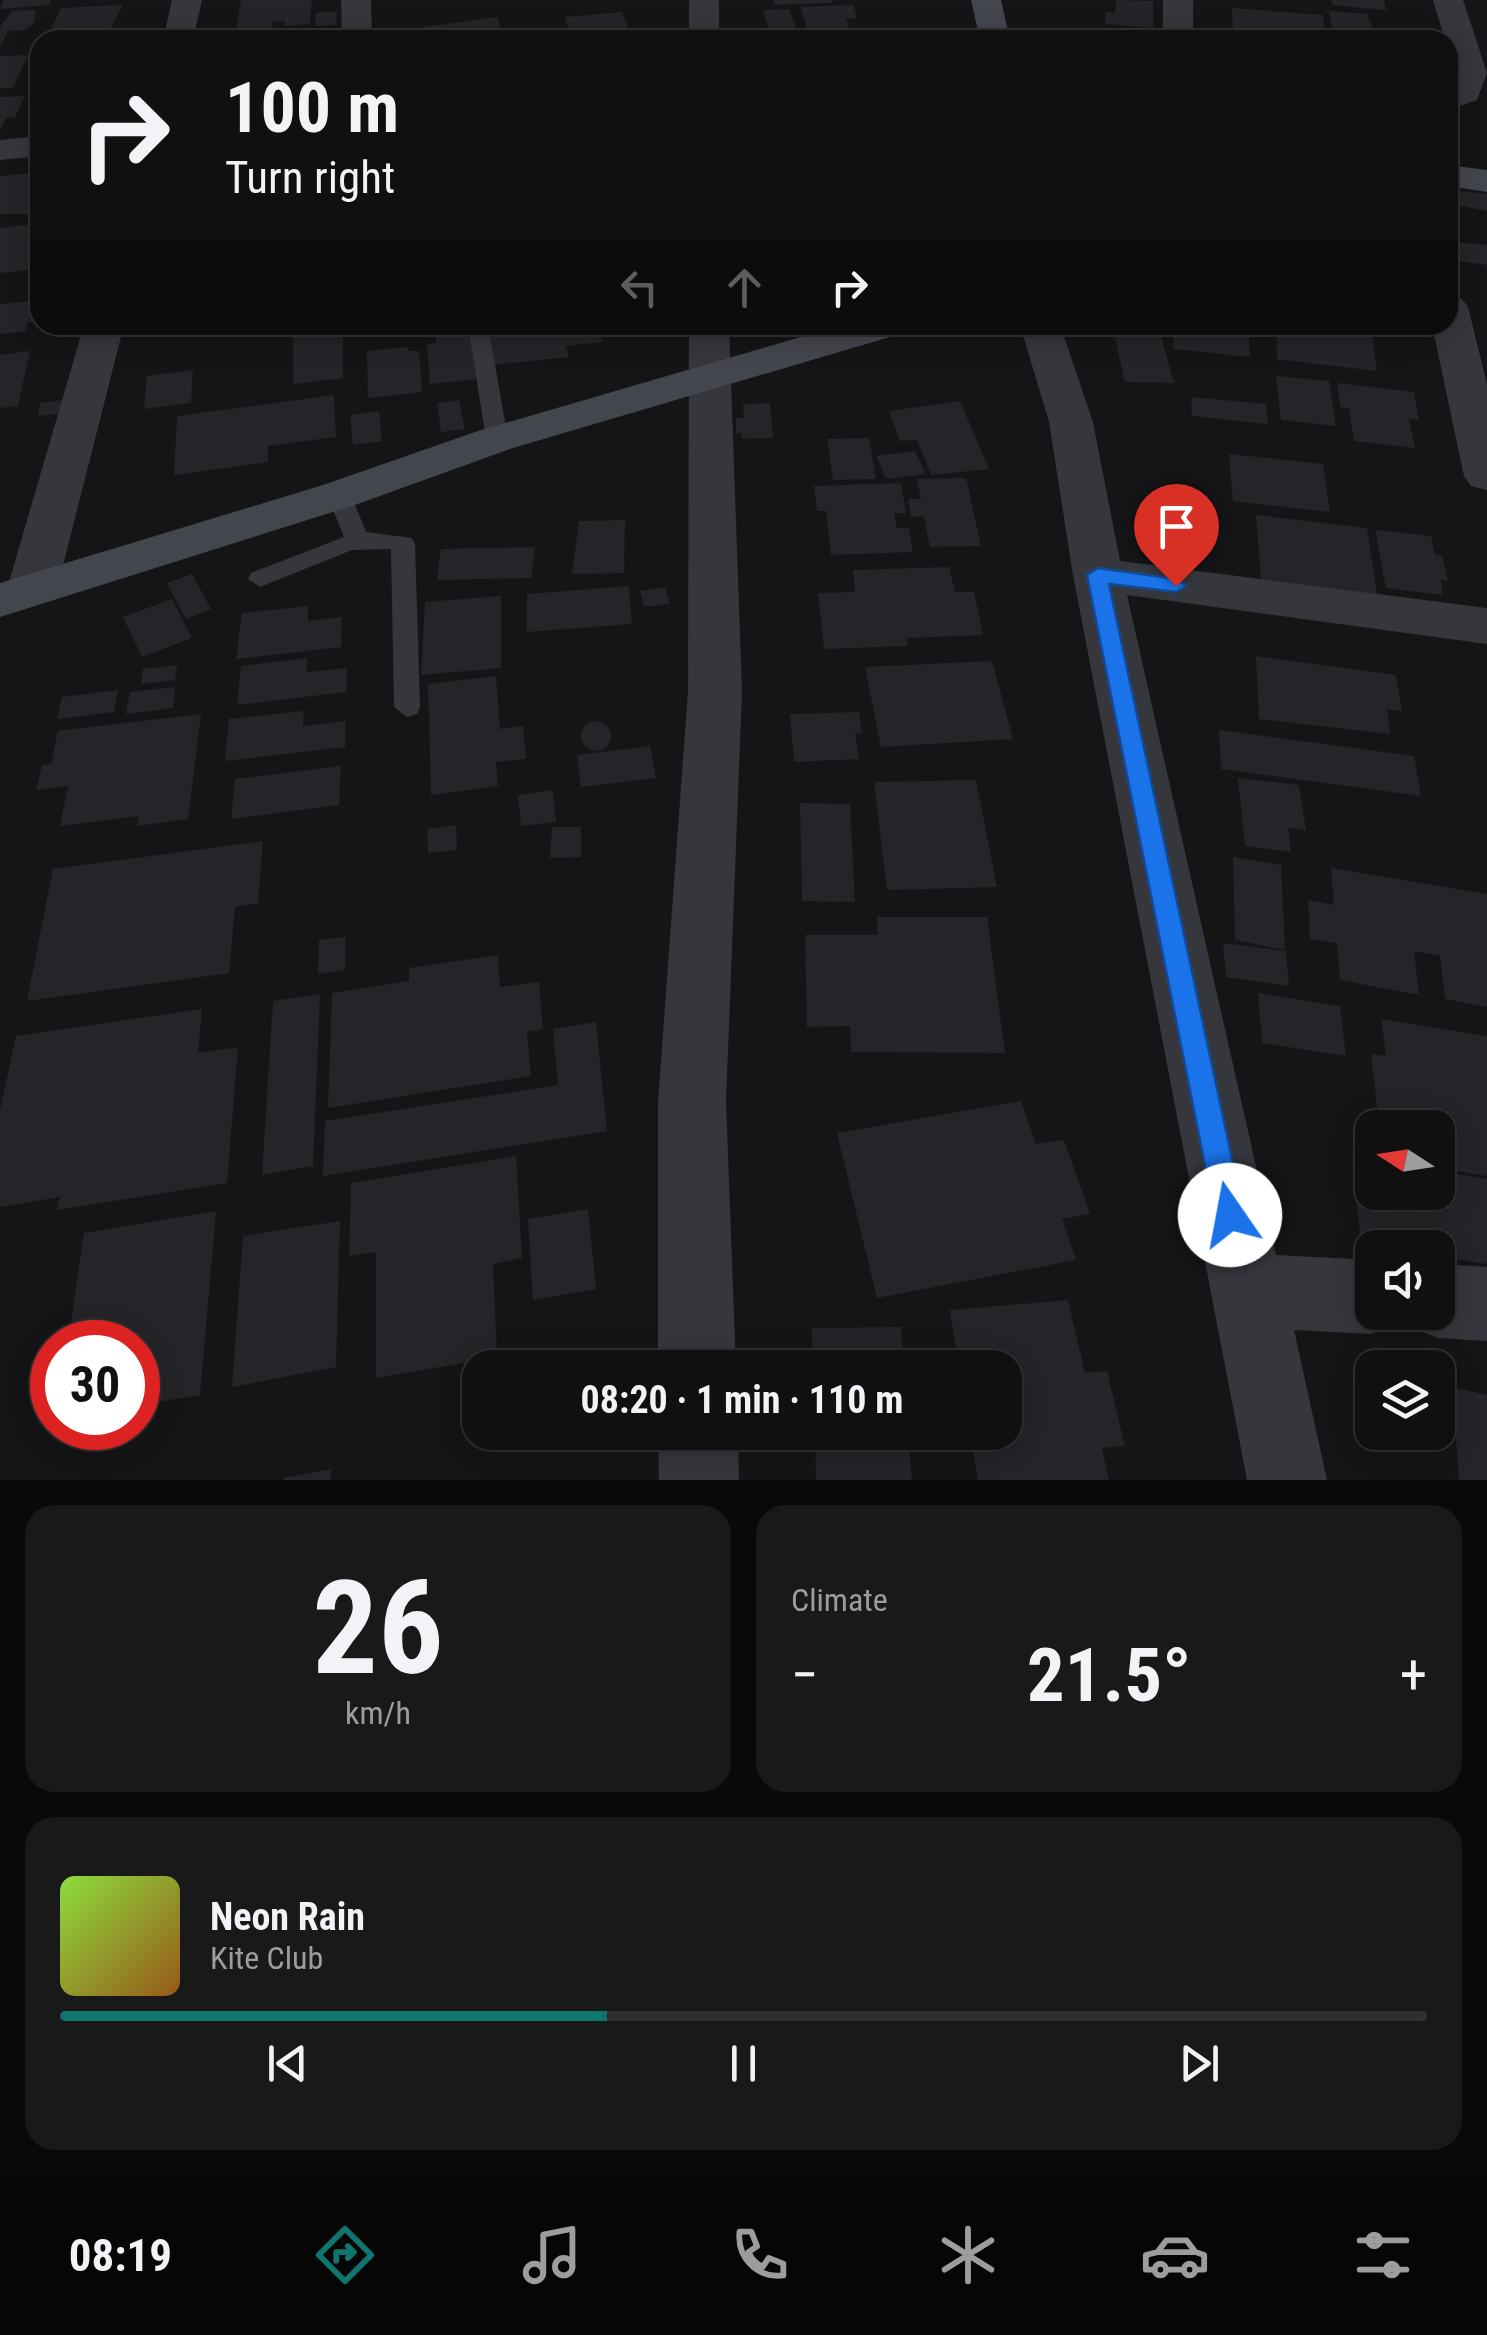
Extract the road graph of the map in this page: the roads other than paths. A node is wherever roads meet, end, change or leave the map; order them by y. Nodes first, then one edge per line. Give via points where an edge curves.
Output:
1 (187, 0) edge
2 (356, 0) edge
3 (704, 0) edge
4 (986, 0) edge
5 (1178, 0) edge
6 (1448, 0) edge
7 (180, 30) edge
8 (357, 30) edge
9 (704, 30) edge
10 (992, 30) edge
11 (1178, 30) edge
12 (1457, 30) edge
13 (1458, 32) edge
14 (1458, 96) edge
15 (30, 147) edge
16 (0, 150) edge
17 (1458, 177) edge
18 (1487, 180) edge
19 (101, 335) edge
20 (480, 335) edge
21 (821, 335) edge
22 (1043, 335) edge
23 (1454, 335) edge
24 (710, 352) edge
25 (497, 439) junction
26 (1487, 476) edge
27 (339, 495) junction
28 (358, 541) junction
29 (1098, 575) junction
30 (260, 579) dead end
31 (16, 595) edge
32 (1487, 626) edge
33 (406, 707) dead end
34 (1245, 1290) junction
35 (1355, 1297) edge
36 (1455, 1302) edge
37 (1487, 1304) edge
38 (697, 1350) edge
39 (699, 1450) edge
40 (700, 1480) edge
41 (1286, 1480) edge

1 - 7 street
2 - 8 street
3 - 9 street
4 - 10 street
5 - 11 street
6 - 12 street
13 - 14 street via 1473,79
15 - 16 street
17 - 18 street
19 - 31 street
20 - 25 lane
21 - 24 street
22 - 29 street via 1071,422
23 - 26 street
24 - 25 street
24 - 38 street via 716,690 692,1102
25 - 27 street
27 - 28 lane
27 - 31 street
28 - 30 lane
28 - 33 lane via 384,536 403,544
29 - 32 street
29 - 34 street
34 - 35 street
34 - 41 street
36 - 37 street
39 - 40 street

